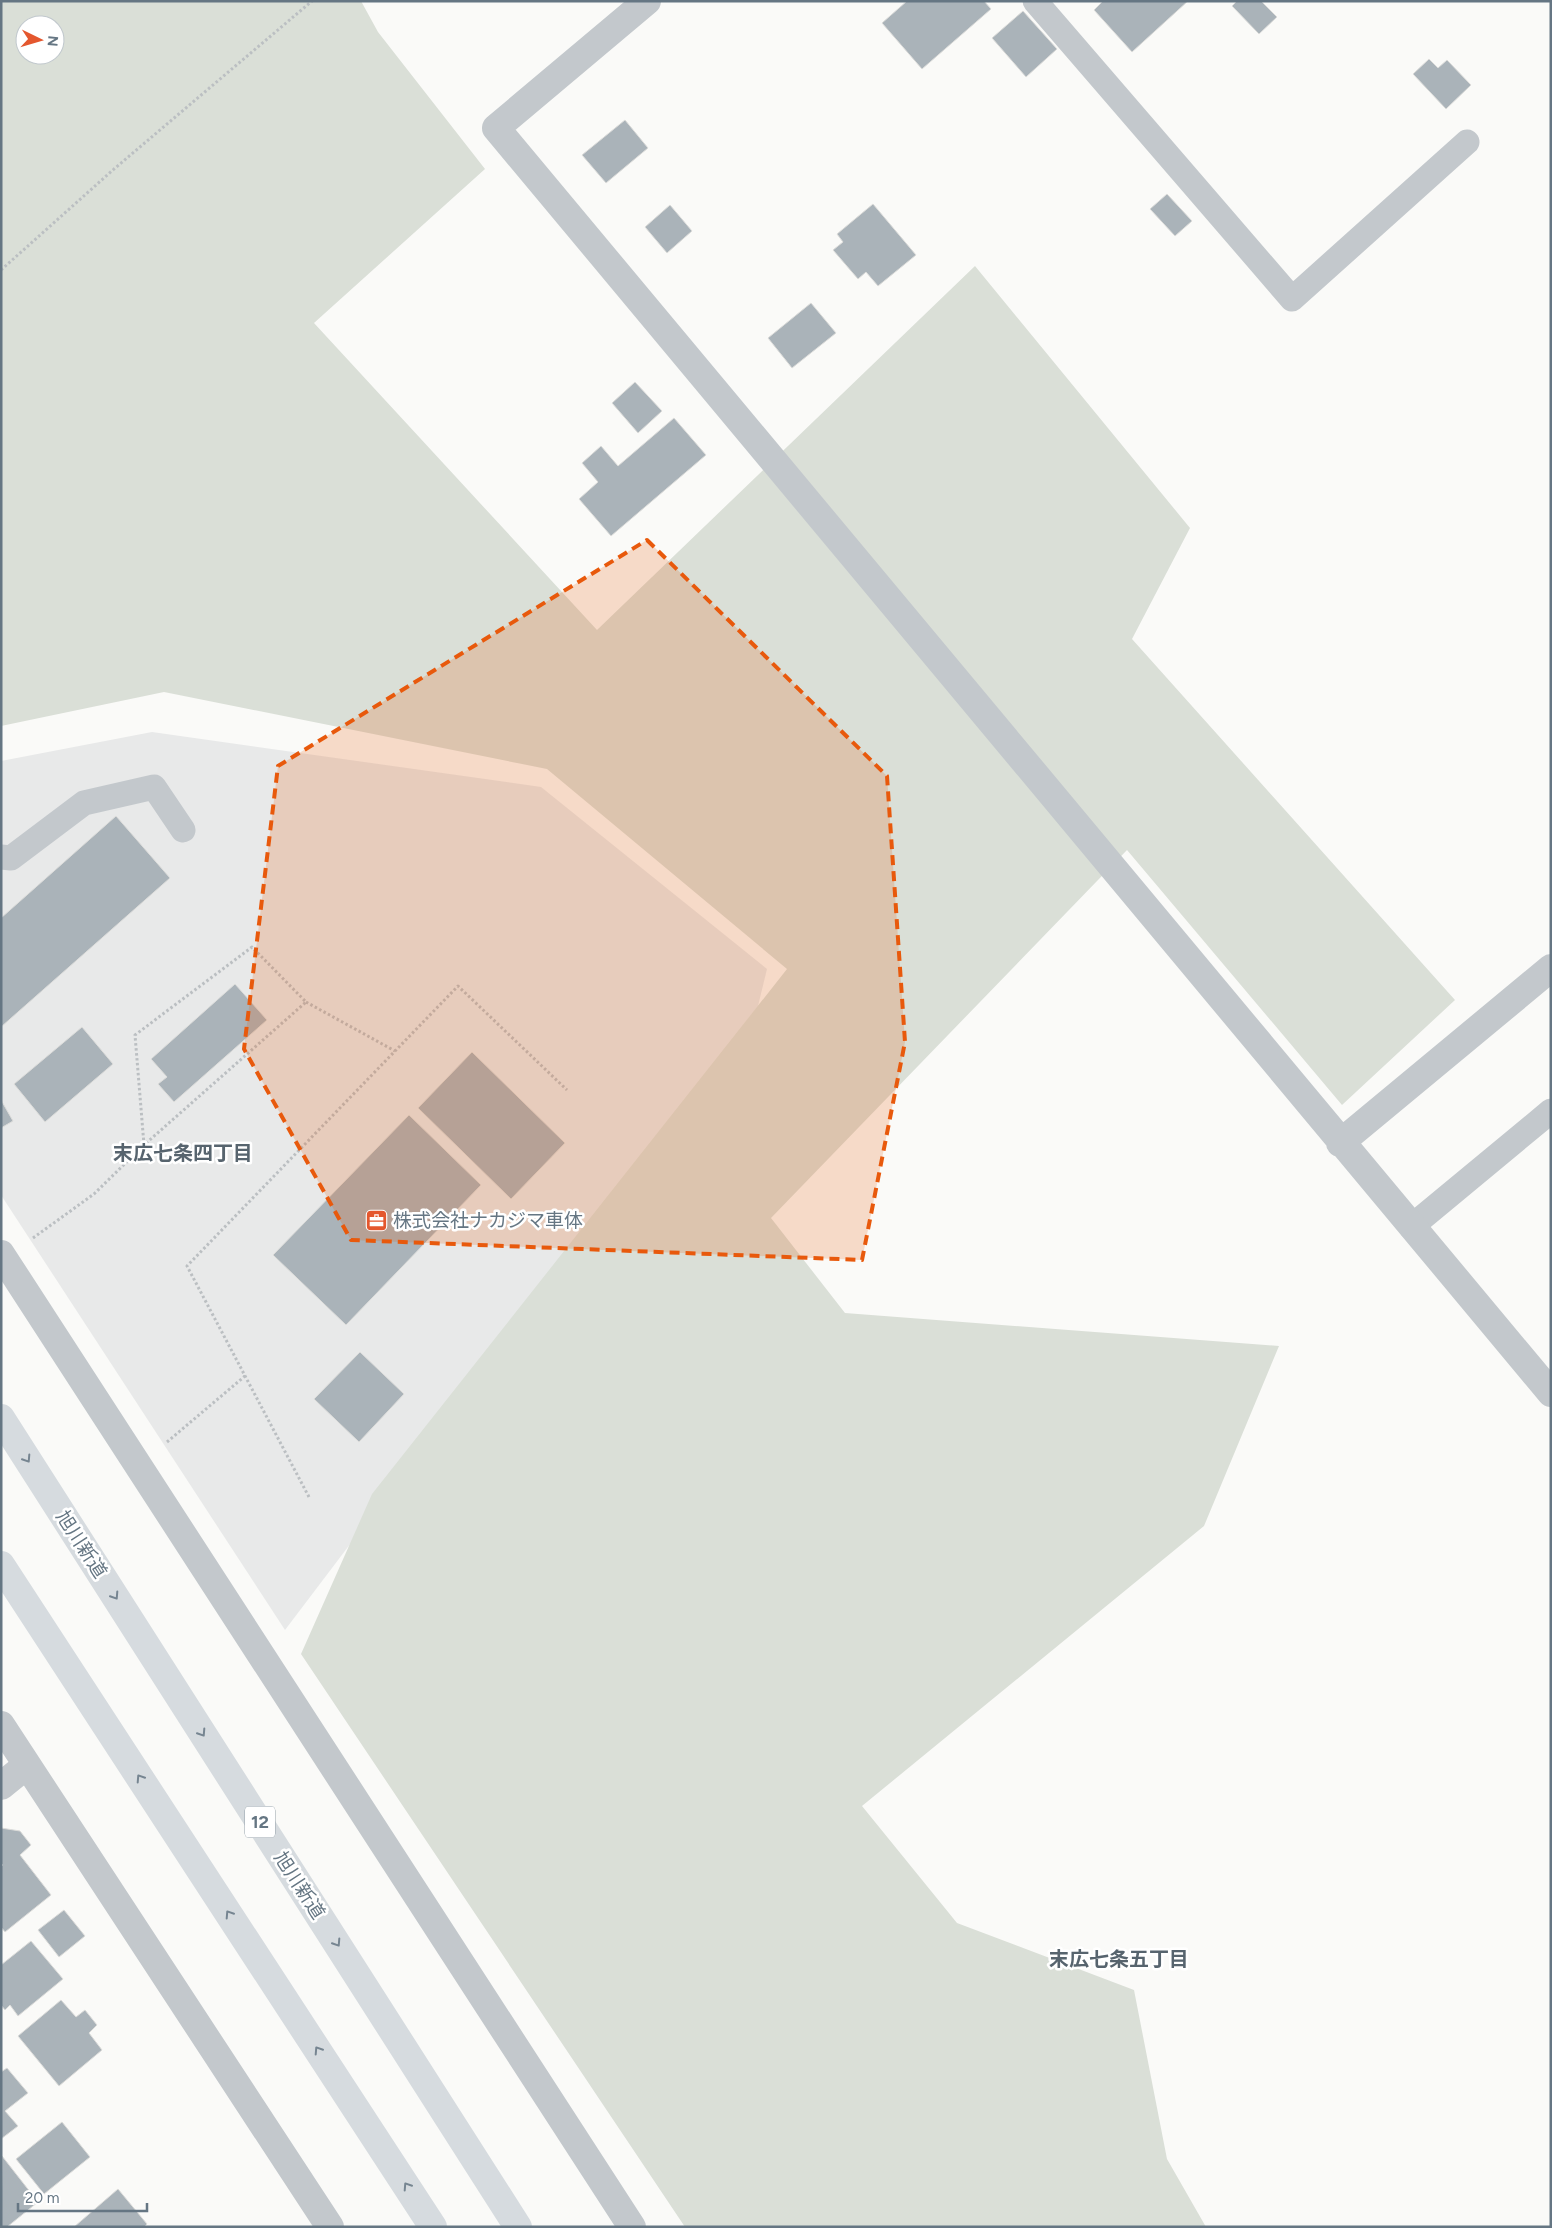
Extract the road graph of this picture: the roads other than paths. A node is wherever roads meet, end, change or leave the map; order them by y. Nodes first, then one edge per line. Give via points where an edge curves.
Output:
1 (647, 1) edge
2 (1035, 1) edge
3 (1467, 142) dead end
4 (183, 830) dead end
5 (1, 857) edge
6 (1551, 968) edge
7 (1551, 1111) edge
8 (1340, 1143) junction
9 (1411, 1227) junction
10 (3, 1257) edge
11 (1551, 1393) edge
12 (1, 1418) edge
13 (1, 1565) edge
14 (1, 1725) edge
15 (27, 1765) junction
16 (1, 1786) edge
17 (330, 2227) edge
18 (433, 2227) edge
19 (518, 2227) edge
20 (632, 2227) edge

1 - 8 street via 496,128
2 - 3 lane via 1292,299
4 - 5 lane via 154,787 84,803 10,858
6 - 8 street
7 - 9 lane
8 - 9 street
9 - 11 street
10 - 20 street
12 -> 19 highway, 旭川新道 / 12
18 -> 13 highway
14 - 15 street
15 - 16 street
15 - 17 street

